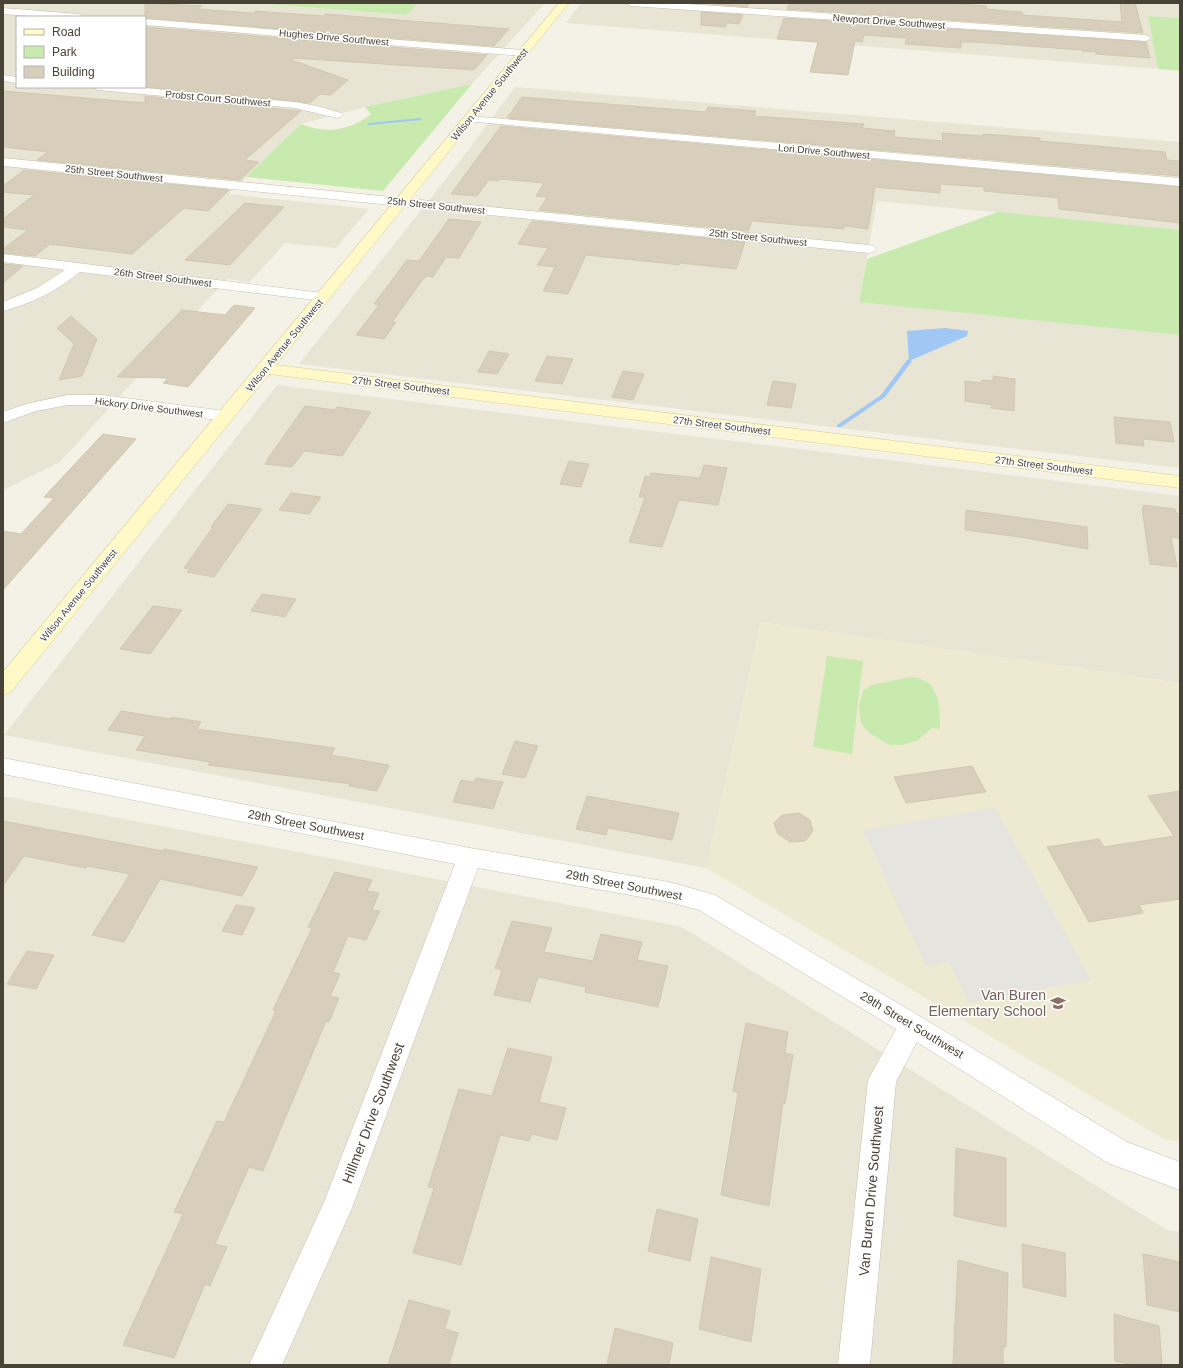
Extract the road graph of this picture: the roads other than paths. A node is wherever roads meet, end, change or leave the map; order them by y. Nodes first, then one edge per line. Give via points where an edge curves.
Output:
1 (564, 3) edge
2 (631, 3) edge
3 (3, 11) edge
4 (66, 16) edge
5 (146, 22) edge
6 (1146, 38) dead end
7 (523, 53) junction
8 (3, 78) edge
9 (16, 80) edge
10 (109, 88) edge
11 (336, 115) dead end
12 (469, 119) junction
13 (3, 162) edge
14 (1180, 182) edge
15 (401, 202) junction
16 (869, 249) dead end
17 (3, 258) edge
18 (77, 267) junction
19 (323, 297) junction
20 (3, 306) edge
21 (264, 368) junction
22 (225, 416) junction
23 (3, 418) edge
24 (1180, 482) edge
25 (3, 687) edge
26 (3, 766) edge
27 (470, 857) junction
28 (912, 1025) junction
29 (1180, 1176) edge
30 (265, 1365) edge
31 (854, 1365) edge

1 - 7 main road, Wilson Avenue Southwest
2 - 6 street, Newport Drive Southwest
3 - 4 street
5 - 7 street, Hughes Drive Southwest
7 - 12 main road, Wilson Avenue Southwest
8 - 9 street
10 - 11 street, Probst Court Southwest via 295,105
12 - 14 street, Lori Drive Southwest
12 - 15 main road, Wilson Avenue Southwest
13 - 15 street, 25th Street Southwest
15 - 16 street, 25th Street Southwest
15 - 19 main road, Wilson Avenue Southwest
17 - 18 street, 26th Street Southwest
18 - 19 street, 26th Street Southwest
18 - 20 street via 42,292
19 - 21 main road, Wilson Avenue Southwest
21 - 22 main road, Wilson Avenue Southwest
21 - 24 main road, 27th Street Southwest
22 - 23 street, Hickory Drive Southwest via 102,400 68,400 32,407
22 - 25 main road, Wilson Avenue Southwest
26 - 27 street, 29th Street Southwest
27 - 28 street, 29th Street Southwest via 668,892 706,902
27 - 30 street, Hillmer Drive Southwest via 337,1208
28 - 29 street, 29th Street Southwest via 1118,1153
28 - 31 street, Van Buren Drive Southwest via 882,1080

